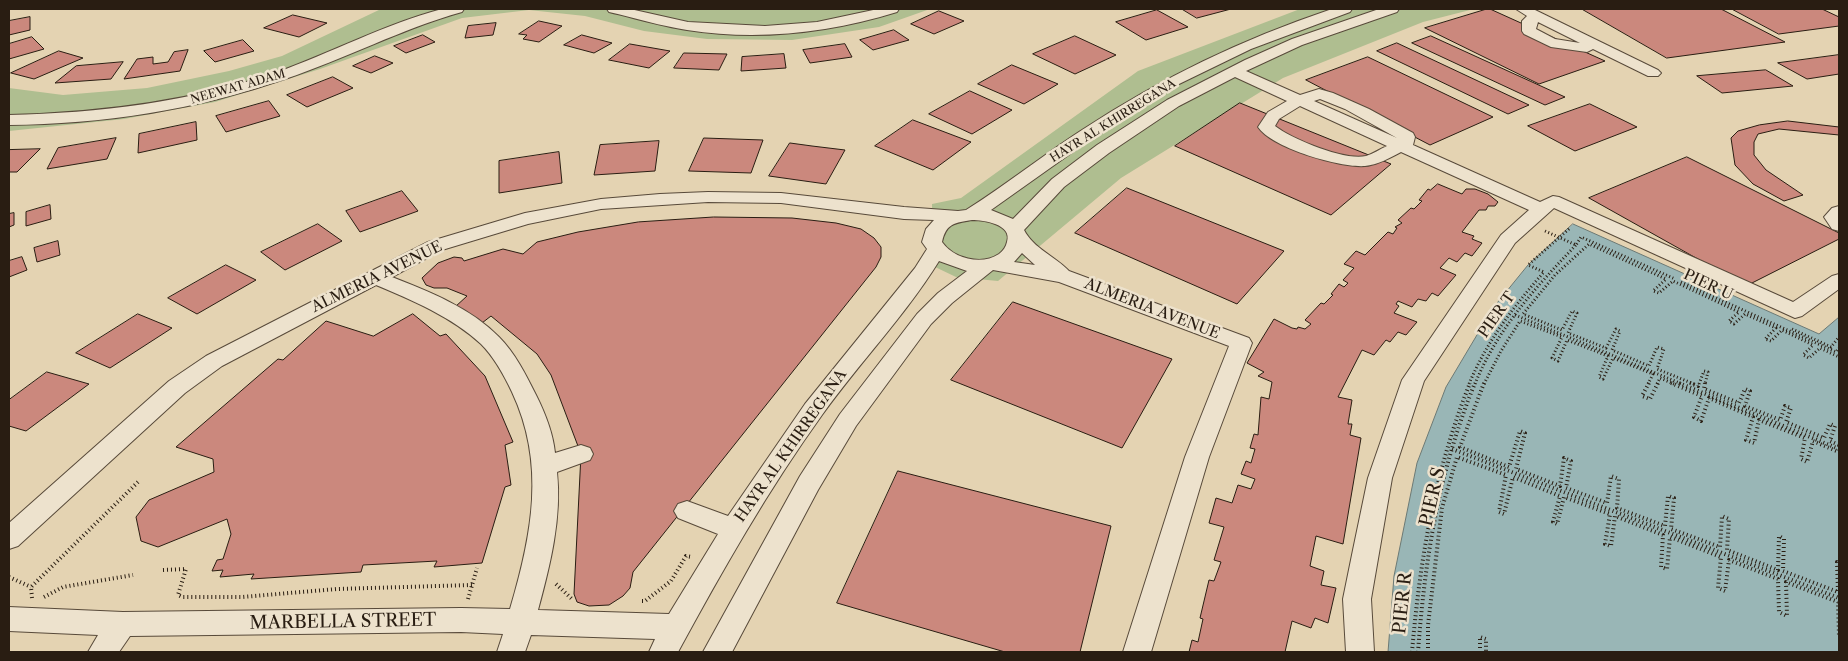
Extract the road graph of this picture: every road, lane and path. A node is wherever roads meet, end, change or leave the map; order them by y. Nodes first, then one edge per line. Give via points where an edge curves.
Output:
1 (457, 9) edge
2 (616, 9) edge
3 (892, 9) edge
4 (1346, 9) edge
5 (1392, 9) edge
6 (1526, 12) edge
7 (1234, 71) junction
8 (1653, 73) dead end
9 (1299, 100) junction
10 (9, 120) edge
11 (1400, 146) junction
12 (1541, 209) junction
13 (879, 210) junction
14 (1839, 212) edge
15 (963, 215) junction
16 (1839, 224) edge
17 (1016, 234) junction
18 (1558, 237) junction
19 (934, 244) junction
20 (1576, 245) junction
21 (989, 264) junction
22 (1555, 275) joint
23 (1063, 276) junction
24 (374, 277) junction
25 (1839, 280) edge
26 (1515, 315) junction
27 (1839, 337) edge
28 (1839, 348) edge
29 (1839, 357) edge
30 (1474, 374) joint
31 (1839, 445) edge
32 (1452, 449) junction
33 (1839, 450) edge
34 (581, 454) dead end
35 (546, 466) junction
36 (140, 480) dead end
37 (687, 511) dead end
38 (734, 529) junction
39 (9, 538) edge
40 (1422, 556) joint
41 (698, 557) dead end
42 (1435, 558) joint
43 (1839, 563) edge
44 (477, 568) dead end
45 (163, 570) dead end
46 (133, 575) dead end
47 (9, 577) edge
48 (555, 578) dead end
49 (472, 586) junction
50 (31, 587) junction
51 (1839, 598) edge
52 (467, 601) dead end
53 (638, 602) dead end
54 (576, 603) dead end
55 (9, 619) edge
56 (521, 621) junction
57 (123, 624) junction
58 (677, 627) junction
59 (1839, 636) edge
60 (102, 652) edge
61 (510, 652) edge
62 (663, 652) edge
63 (717, 652) edge
64 (1138, 652) edge
65 (1360, 652) edge
66 (1412, 652) edge
67 (1418, 652) edge
68 (1428, 652) edge
69 (1480, 652) edge
70 (1486, 652) edge

1 - 10 street, NEEWAT ADAM via 400,27 268,80 214,95 103,115
2 - 3 street via 687,26 754,30 828,24
4 - 15 street, HAYR AL KHIRREGANA via 1285,29 1154,92 1070,146 997,199
5 - 7 street, HAYR AL KHIRREGANA via 1298,42
6 - 8 street
7 - 9 street
7 - 17 street, HAYR AL KHIRREGANA via 1174,103 1058,183
9 - 11 street via 1319,94 1342,102 1407,137 1406,143
9 - 11 street via 1267,120 1266,126 1270,131 1330,156 1351,161 1366,161
11 - 12 street
12 - 25 street via 1554,201 1795,311
12 - 65 street via 1508,239 1412,380 1380,478 1366,550 1357,599
13 - 15 street, ALMERIA AVENUE
13 - 19 street, ALMERIA AVENUE
13 - 24 street, ALMERIA AVENUE via 745,197 601,204 525,219 451,240
14 - 16 street via 1833,217
15 - 17 street via 1000,219
15 - 19 street via 938,225
17 - 21 street via 1014,252
17 - 23 street, ALMERIA AVENUE via 1038,258
18 - 20 path
18 - 27 path, PIER U via 1569,228 1831,347
18 - 30 path, PIER T via 1528,265 1544,272 1509,313
19 - 21 street via 947,259 962,264
19 - 38 street, HAYR AL KHIRREGANA via 913,287 813,409
20 - 26 path
20 - 28 path via 1581,237 1836,352
21 - 23 street, ALMERIA AVENUE
21 - 63 street via 924,318 848,420 809,483
22 - 29 path, PIER U via 1589,244 1666,279 1653,291 1658,293 1673,281 1739,312 1729,321 1734,324 1745,314 1776,328 1766,339 1770,341 1782,330 1813,345 1803,356 1809,358 1820,348
22 - 31 path, PIER T via 1524,314 1562,330 1572,311 1576,313 1568,332 1606,348 1616,329 1620,331 1612,350 1650,366 1657,347 1664,349 1657,369 1698,386 1704,371 1708,372 1704,389 1739,403 1745,389 1750,391 1746,406 1780,420 1785,406 1791,408 1786,422 1824,438 1830,424 1836,426 1830,441
23 - 64 street, ALMERIA AVENUE via 1241,343 1218,397 1168,547
24 - 35 street via 419,295 488,339 525,392 538,426
24 - 39 street, ALMERIA AVENUE via 214,361 177,387
26 - 32 path via 1491,352 1461,418
26 - 33 path
30 - 40 path, PIER S via 1445,451
32 - 51 path
32 - 67 path via 1435,506
33 - 43 path, PIER T via 1813,441 1808,462 1801,459 1806,438 1760,420 1754,443 1746,440 1753,417 1709,398 1701,421 1694,417 1702,396 1660,378 1650,400 1642,396 1653,374 1613,358 1603,379 1599,377 1608,356 1567,340 1558,361 1552,358 1562,336 1520,321 1486,379 1460,447 1509,467 1520,431 1525,433 1516,469 1560,486 1564,458 1571,461 1566,488 1607,503 1610,476 1619,479 1617,508 1665,526 1668,496 1674,498 1671,529 1720,547 1722,516 1729,519 1727,550 1778,570 1779,536 1784,539 1784,572 1838,592
34 - 35 street
35 - 56 street via 547,502
36 - 50 path
37 - 38 street
38 - 58 street, HAYR AL KHIRREGANA
40 - 66 path, PIER R
41 - 53 path via 686,556 671,581 645,601
42 - 59 path, PIER S via 1442,508 1457,457 1506,475 1499,512 1504,514 1513,477 1560,496 1553,522 1557,524 1564,497 1610,514 1605,544 1611,546 1615,516 1663,535 1661,567 1667,569 1670,537 1721,557 1718,588 1725,591 1729,560 1778,579 1779,612 1787,616 1786,582 1838,602
42 - 68 path, PIER R
44 - 49 path
45 - 49 path via 186,569 178,595 182,597
46 - 50 path via 63,587 32,603
47 - 50 path
48 - 54 path via 555,583
49 - 52 path
55 - 57 street, MARBELLA STREET
56 - 57 street, MARBELLA STREET
56 - 58 street, MARBELLA STREET
56 - 61 street
57 - 60 street
58 - 62 street, HAYR AL KHIRREGANA
69 - 70 path via 1480,637 1486,639

